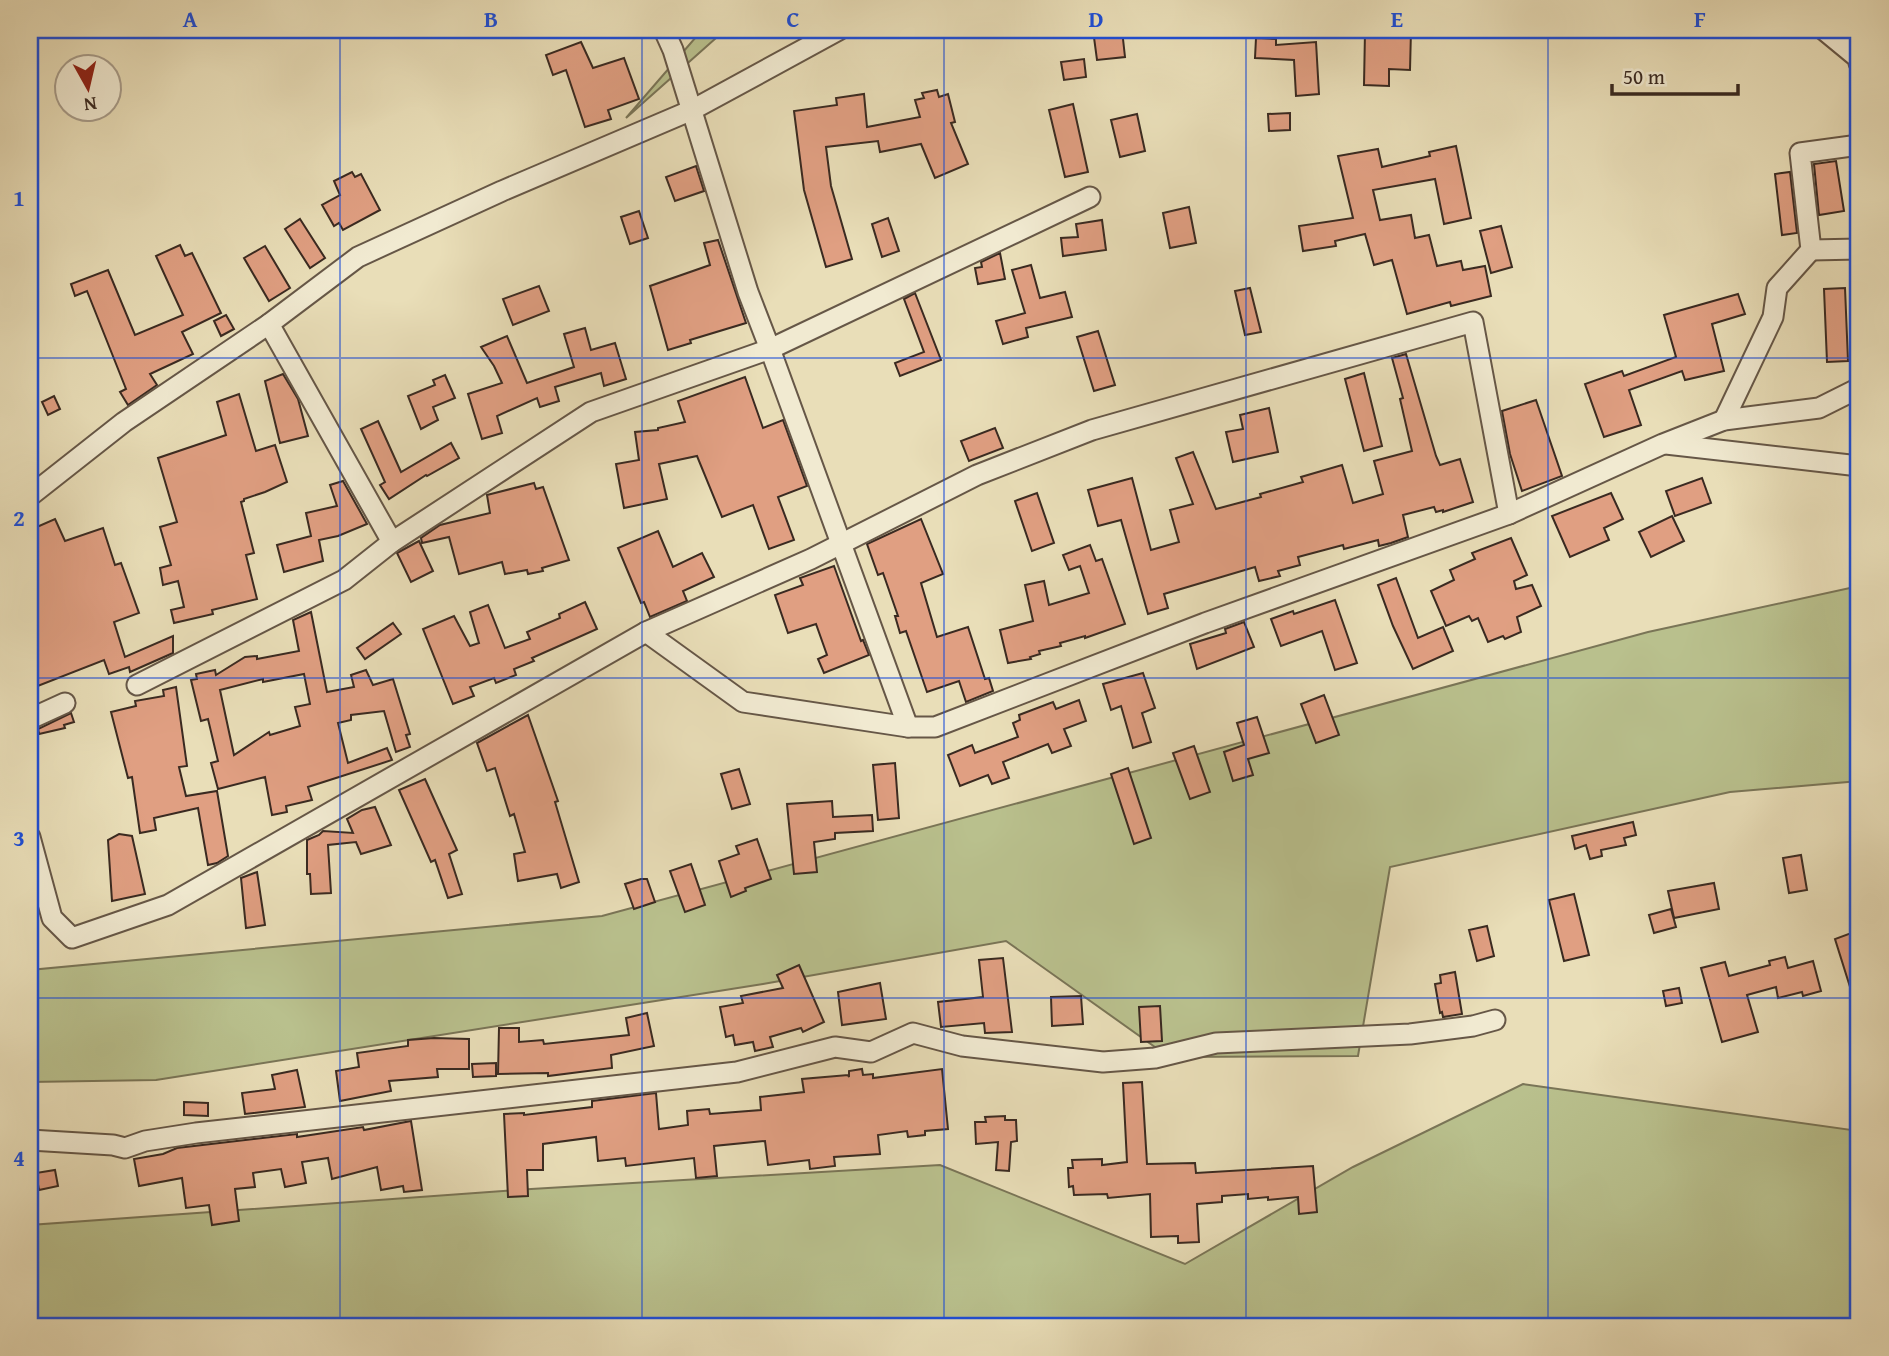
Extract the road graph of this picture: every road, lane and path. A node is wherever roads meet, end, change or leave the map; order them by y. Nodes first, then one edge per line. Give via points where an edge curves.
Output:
1 (664, 30) edge
2 (839, 30) edge
3 (1824, 30) edge
4 (1859, 63) edge
5 (692, 110) junction
6 (1859, 145) edge
7 (1090, 197) dead end
8 (1859, 249) edge
9 (1811, 250) junction
10 (269, 324) junction
11 (770, 349) junction
12 (1859, 388) edge
13 (1724, 420) junction
14 (1663, 444) junction
15 (1859, 466) edge
16 (30, 496) edge
17 (1509, 514) junction
18 (392, 542) junction
19 (841, 544) junction
20 (646, 632) junction
21 (137, 685) dead end
22 (65, 703) dead end
23 (30, 719) edge
24 (908, 727) junction
25 (30, 837) edge
26 (1495, 1020) dead end
27 (30, 1140) edge

1 - 5 street
2 - 5 street
3 - 4 street
5 - 10 street via 358,257
5 - 11 street
6 - 9 street via 1800,153
7 - 11 street
8 - 9 street
9 - 13 street via 1777,288 1773,317
10 - 16 street via 124,422
10 - 18 street
11 - 18 street via 591,412
11 - 19 street
12 - 13 street via 1819,408
13 - 14 street
14 - 15 street
14 - 17 street
17 - 19 street via 1473,322 1092,430 977,475
17 - 24 street via 1205,623 935,727
18 - 21 street via 344,580
19 - 20 street
19 - 24 street
20 - 24 street via 743,702
20 - 25 street via 168,905 72,938 52,918
22 - 23 street
26 - 27 street via 1410,1034 1216,1043 1155,1058 1103,1062 961,1046 913,1033 871,1052 835,1047 737,1072 210,1132 125,1148

